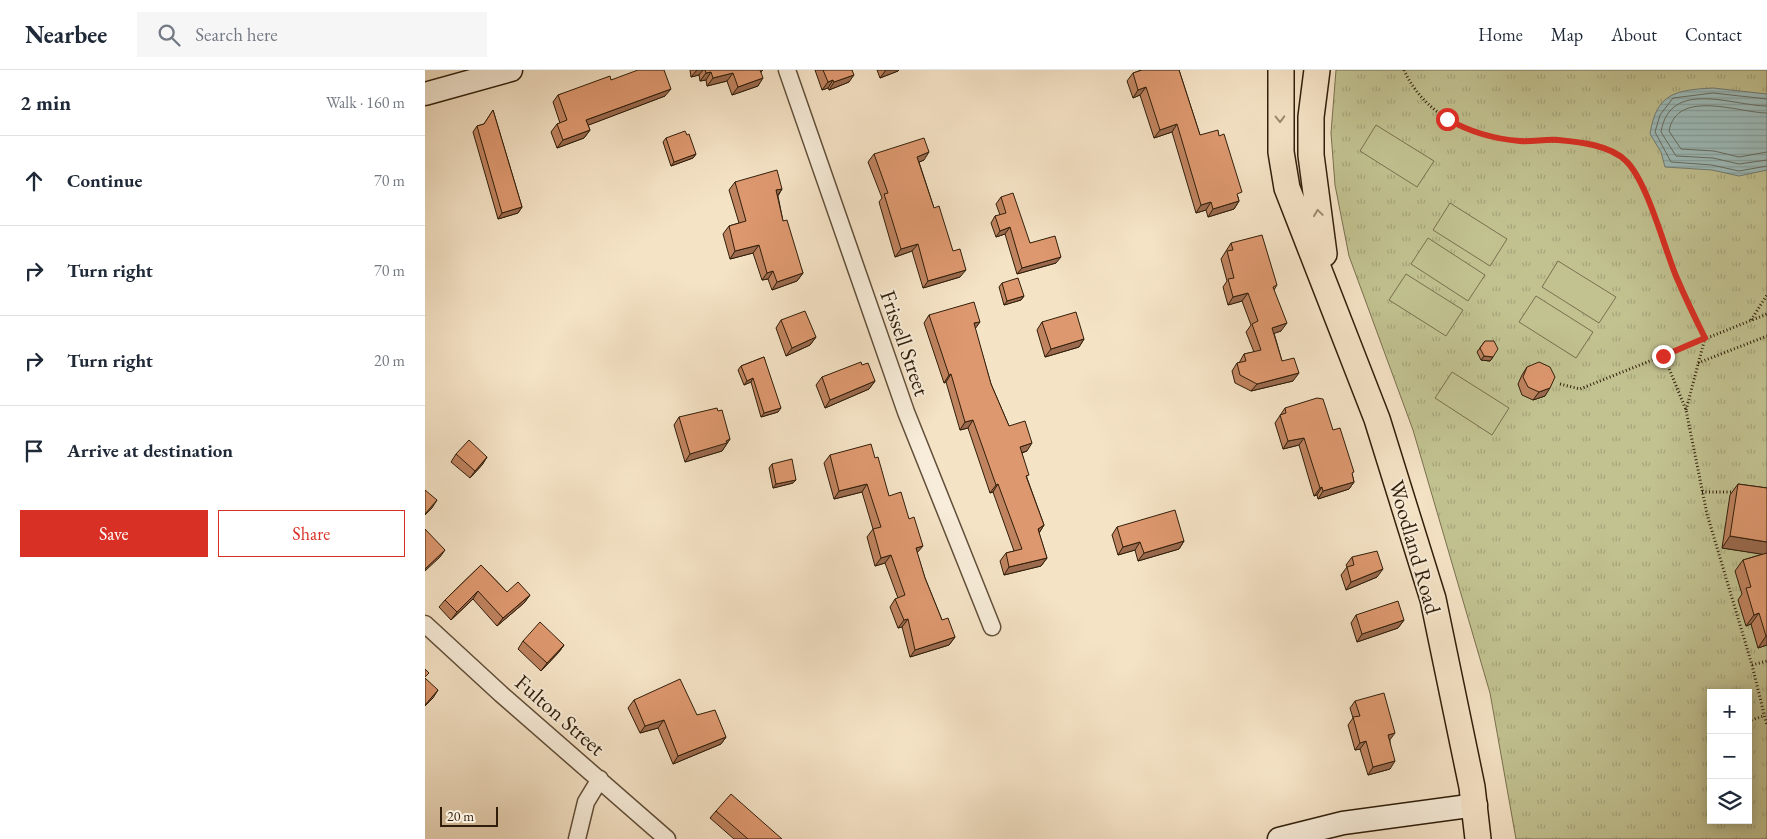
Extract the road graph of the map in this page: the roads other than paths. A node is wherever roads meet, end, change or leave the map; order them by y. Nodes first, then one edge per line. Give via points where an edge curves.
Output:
1 (511, 70) edge
2 (787, 70) edge
3 (1281, 70) edge
4 (1317, 70) edge
5 (425, 94) edge
6 (1330, 296) junction
7 (425, 624) edge
8 (992, 626) dead end
9 (600, 779) junction
10 (1476, 805) junction
11 (577, 839) edge
12 (667, 839) edge
13 (1279, 839) edge
14 (1478, 839) edge
15 (1485, 839) edge

1 - 5 street
2 - 8 street, Frissell Street via 906,412
3 -> 6 main road, Woodland Road via 1281,152 1287,188
6 -> 4 main road, Woodland Road via 1311,154 1311,117
6 - 10 main road, Woodland Road via 1377,420 1433,599
7 - 9 street, Fulton Street
9 - 11 street via 585,802
9 - 12 street, Fulton Street
10 - 13 street via 1343,823
10 - 14 main road, Woodland Road
10 - 15 main road, Woodland Road

